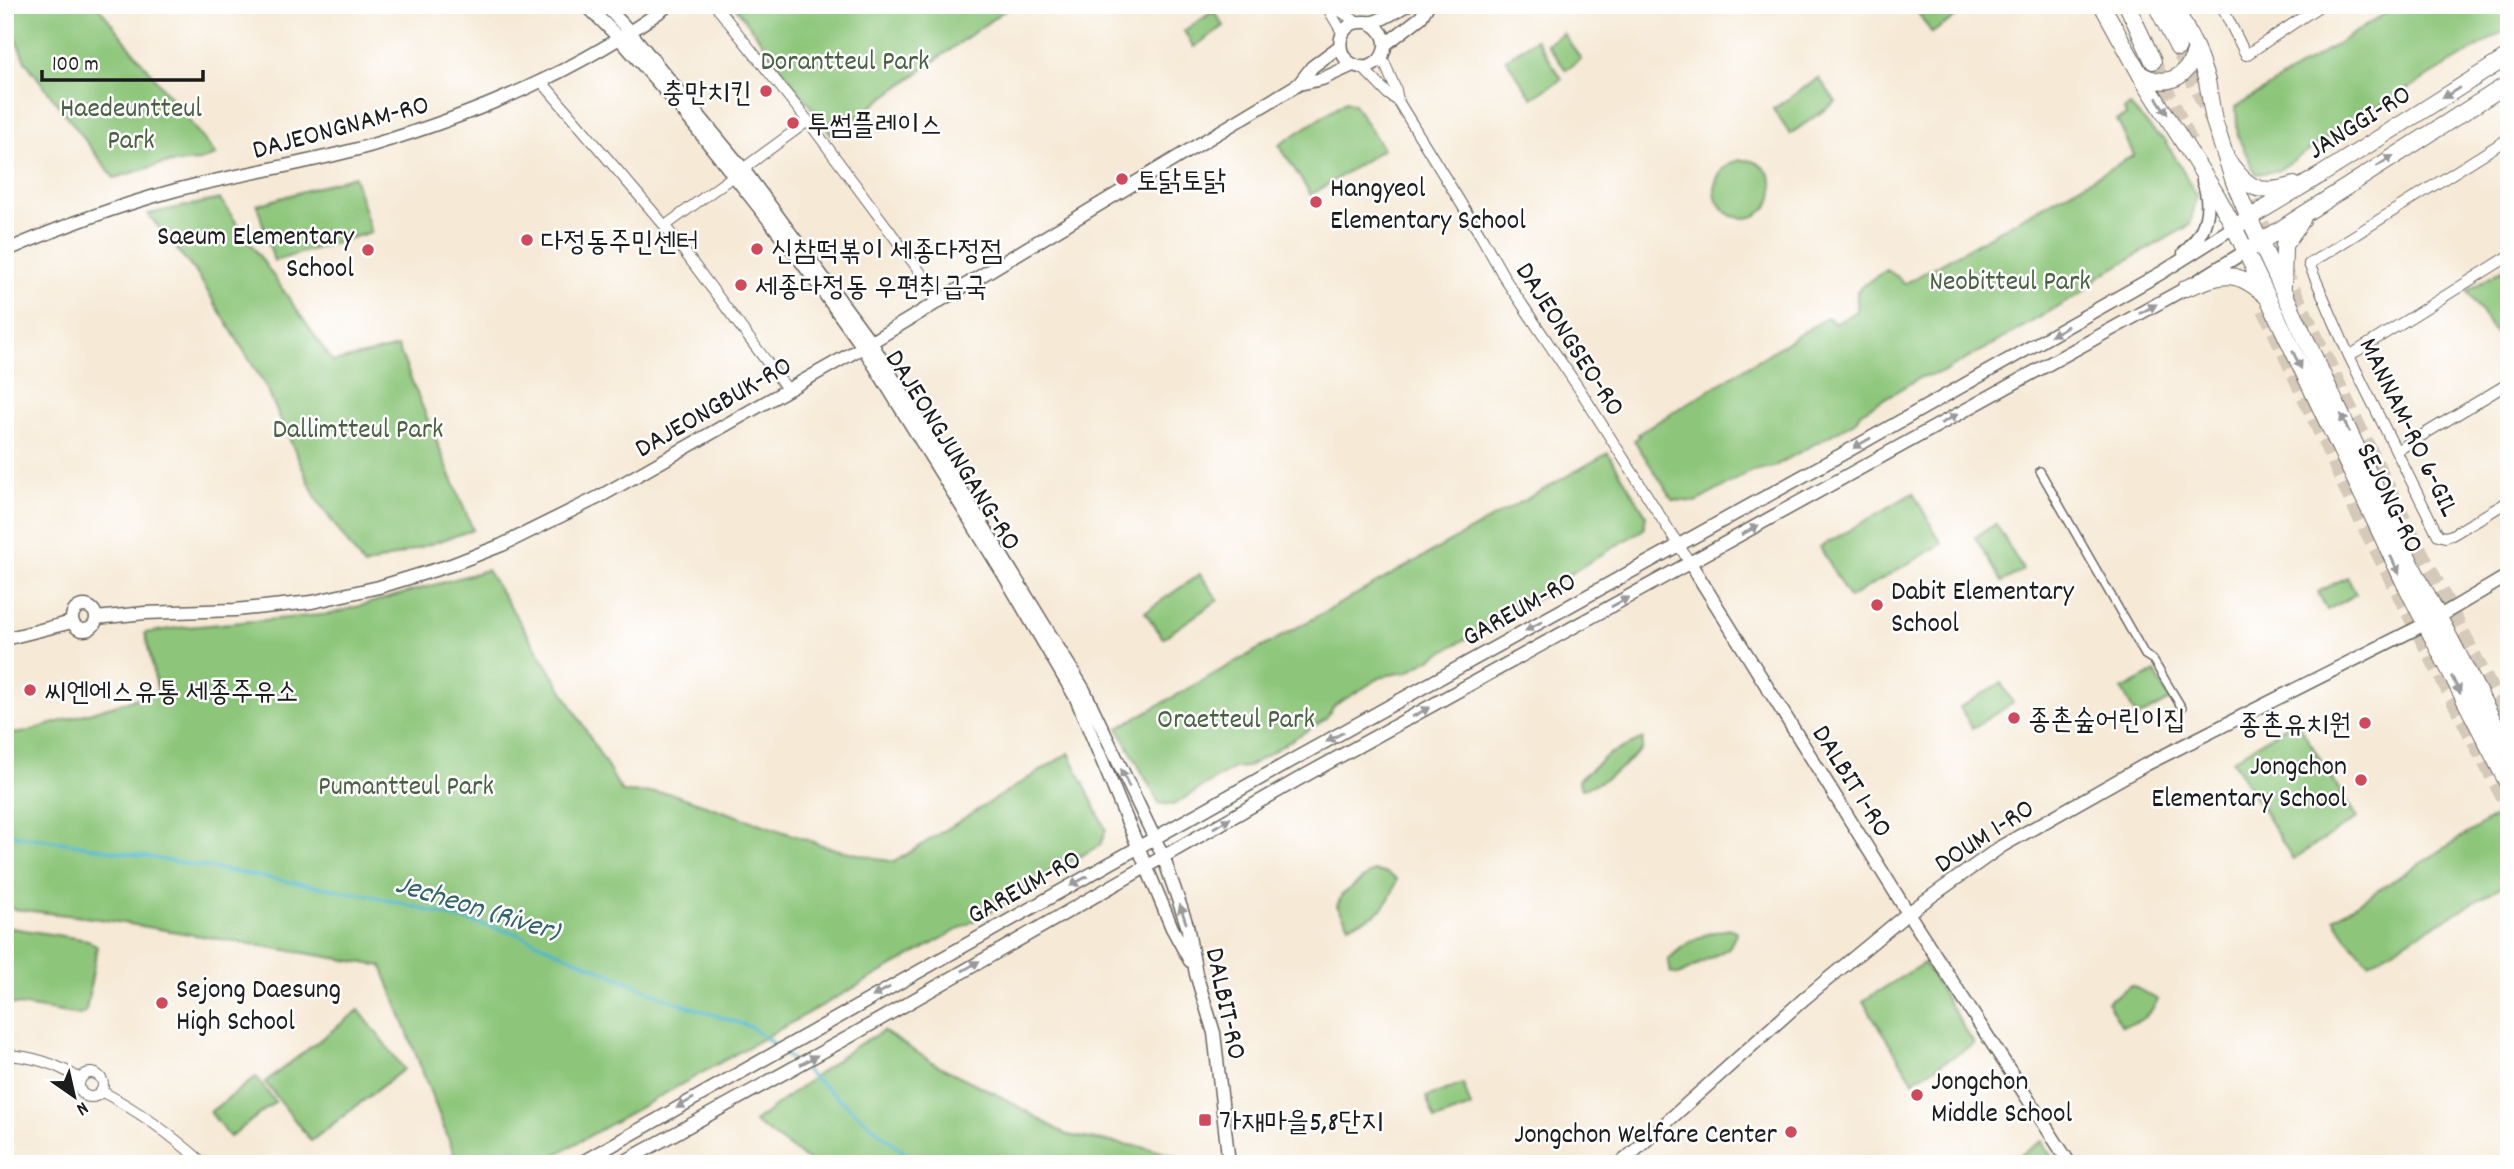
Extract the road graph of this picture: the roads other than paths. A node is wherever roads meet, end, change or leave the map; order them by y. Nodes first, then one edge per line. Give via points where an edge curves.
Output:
1 (586, 5) edge
2 (605, 5) edge
3 (669, 5) edge
4 (715, 5) edge
5 (1329, 5) edge
6 (1407, 5) edge
7 (1428, 5) edge
8 (2102, 5) edge
9 (2127, 5) edge
10 (2156, 5) edge
11 (2174, 5) edge
12 (2221, 5) edge
13 (2321, 5) edge
14 (1364, 22) junction
15 (625, 35) junction
16 (1341, 40) junction
17 (1386, 44) junction
18 (2178, 48) tunnel mouth
19 (2196, 49) junction
20 (2509, 56) edge
21 (1382, 58) junction
22 (2153, 61) tunnel mouth
23 (1358, 66) junction
24 (2140, 74) junction
25 (542, 82) junction
26 (2509, 83) edge
27 (1299, 84) junction
28 (1398, 101) junction
29 (808, 121) junction
30 (2508, 139) edge
31 (2226, 158) junction
32 (2199, 168) junction
33 (739, 173) junction
34 (2319, 176) junction
35 (2328, 198) junction
36 (2249, 218) junction
37 (665, 226) junction
38 (2234, 227) junction
39 (2260, 242) junction
40 (5, 251) edge
41 (2246, 251) junction
42 (2509, 257) edge
43 (2161, 272) junction
44 (2186, 288) junction
45 (2284, 292) junction
46 (2268, 298) junction
47 (941, 300) junction
48 (867, 344) junction
49 (2349, 356) junction
50 (2509, 383) edge
51 (788, 390) junction
52 (2398, 450) junction
53 (2040, 471) dead end
54 (2509, 501) edge
55 (1679, 545) junction
56 (1690, 563) junction
57 (2509, 575) edge
58 (2431, 621) junction
59 (5, 639) edge
60 (2182, 708) dead end
61 (2509, 751) edge
62 (2509, 786) edge
63 (1154, 839) junction
64 (1139, 848) junction
65 (1163, 856) junction
66 (1147, 865) junction
67 (1908, 913) junction
68 (1196, 974) junction
69 (5, 1055) edge
70 (80, 1079) junction
71 (101, 1091) junction
72 (204, 1164) edge
73 (579, 1164) edge
74 (620, 1164) edge
75 (1228, 1164) edge
76 (1620, 1164) edge
77 (2070, 1164) edge

1 - 15 street, DAJEONGJUNGANG-RO
2 - 15 street, DAJEONGJUNGANG-RO
3 - 15 street, DAJEONGNAM-RO
4 - 29 street
5 - 14 street
5 - 16 street
6 - 14 street
7 - 17 street
8 - 24 main road, SEJONG-RO
9 - 22 main road
10 - 18 main road
11 - 19 main road, SEJONG-RO
12 - 13 street via 2246,55
14 - 16 street via 1351,25
14 - 17 street via 1381,31
15 - 25 street, DAJEONGNAM-RO
15 - 33 street, DAJEONGJUNGANG-RO
16 - 23 street via 1342,54
16 - 27 street
17 - 21 street
19 - 24 main road via 2184,74 2171,80 2151,80
19 - 31 main road, SEJONG-RO
20 -> 34 main road, JANGGI-RO
21 - 23 street
21 - 28 street
23 - 27 street
23 - 28 street
24 -> 32 main road, SEJONG-RO
25 - 37 street
25 - 40 street, DAJEONGNAM-RO via 445,122 370,146 122,205
35 -> 26 main road, JANGGI-RO
27 - 47 street, DAJEONGBUK-RO
28 - 55 street, DAJEONGSEO-RO via 1507,282
29 - 33 street
29 - 47 street
30 - 49 street, MANNAM-RO 6-GIL via 2309,264
31 - 34 main road via 2246,183 2259,190 2275,191
31 - 36 main road, SEJONG-RO
32 - 38 main road, SEJONG-RO
32 - 43 street via 2208,194 2208,219 2191,246
33 - 37 street
33 - 48 street, DAJEONGJUNGANG-RO
34 - 36 main road, JANGGI-RO
35 - 39 main road, JANGGI-RO
35 - 45 main road via 2304,218 2284,245
36 - 38 main road, JANGGI-RO
36 - 39 main road, SEJONG-RO
37 - 51 street
38 - 41 main road, SEJONG-RO
38 - 43 street, GAREUM-RO
39 - 41 main road, JANGGI-RO
39 - 45 main road, SEJONG-RO
41 - 44 street, GAREUM-RO
41 - 46 main road, SEJONG-RO
42 - 49 street
43 -> 55 street, GAREUM-RO
44 - 46 main road via 2235,275
56 -> 44 street, GAREUM-RO
58 -> 45 main road, SEJONG-RO
46 -> 58 main road, SEJONG-RO
47 - 48 street, DAJEONGBUK-RO
48 - 51 street, DAJEONGBUK-RO
63 -> 48 street, DAJEONGJUNGANG-RO via 1084,690
48 - 64 street, DAJEONGJUNGANG-RO via 1076,698
49 - 52 street, MANNAM-RO 6-GIL
50 - 52 street
51 - 59 street, DAJEONGBUK-RO via 599,498 451,565 312,602 96,618 87,629 72,622
52 - 54 street, MANNAM-RO 6-GIL via 2438,535 2452,536
53 - 60 street via 2145,655 2154,660
55 - 56 street, DAJEONGSEO-RO
55 -> 63 street, GAREUM-RO
65 -> 56 street, GAREUM-RO
56 - 67 street, DALBIT 1-RO
57 - 58 street, DOUM 1-RO
58 - 61 main road, SEJONG-RO
58 -> 62 main road, SEJONG-RO
58 - 67 street, DOUM 1-RO via 2145,765 2002,846
63 - 64 street, GAREUM-RO
63 - 65 street, DAJEONGJUNGANG-RO
64 - 66 street, DAJEONGJUNGANG-RO
64 -> 73 street, GAREUM-RO
65 - 66 street, GAREUM-RO
68 -> 65 street, DALBIT-RO via 1187,925
66 - 68 street, DAJEONGJUNGANG-RO
74 -> 66 street, GAREUM-RO
67 - 76 street, DOUM 1-RO via 1805,998
67 - 77 street, DALBIT 1-RO
68 - 75 street, DALBIT-RO via 1214,1033
69 - 70 street via 59,1066
70 - 71 street via 85,1095
70 - 71 street via 97,1074 103,1084
71 - 72 street via 134,1108

